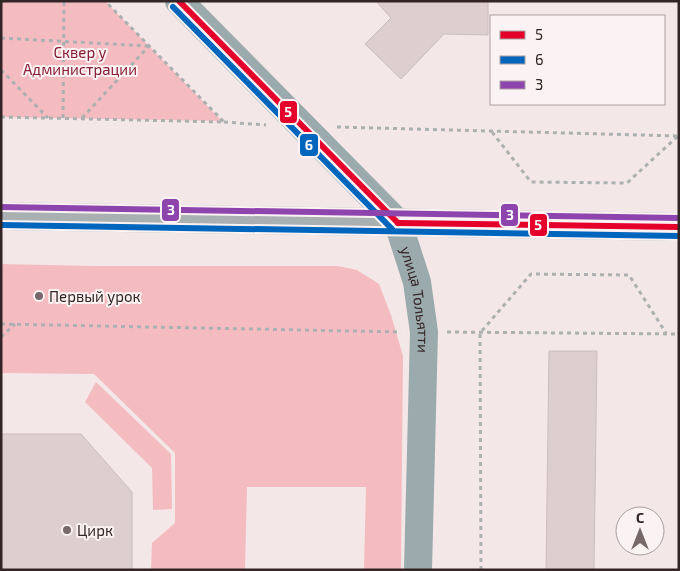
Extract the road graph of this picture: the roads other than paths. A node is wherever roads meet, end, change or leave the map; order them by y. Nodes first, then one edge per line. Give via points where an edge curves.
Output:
1 (179, 1) edge
2 (1, 216) edge
3 (398, 223) junction
4 (679, 227) edge
5 (418, 570) edge

1 - 3 main road, улица Тольятти
2 - 3 main road
3 - 4 main road
3 - 5 main road, улица Тольятти via 417,282 424,332

